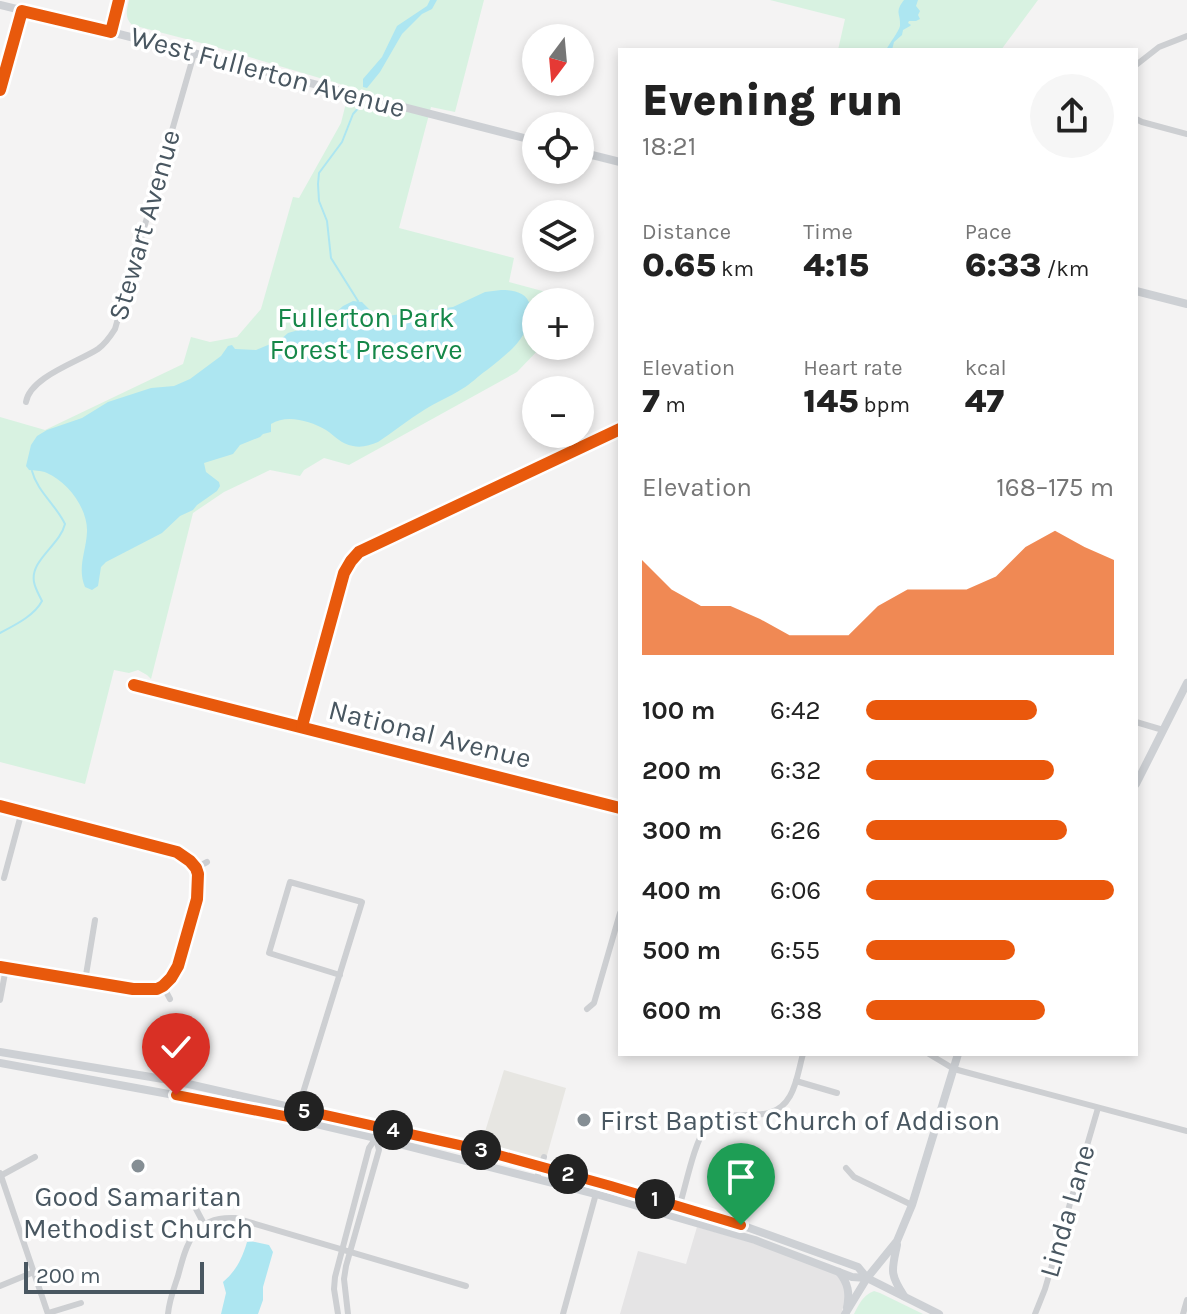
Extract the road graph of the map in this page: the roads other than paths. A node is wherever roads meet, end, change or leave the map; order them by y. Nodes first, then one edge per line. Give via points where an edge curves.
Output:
1 (119, 0) edge
2 (0, 5) edge
3 (22, 11) junction
4 (111, 32) junction
5 (1187, 36) edge
6 (194, 54) junction
7 (1138, 63) edge
8 (0, 90) edge
9 (1138, 120) edge
10 (1187, 134) edge
11 (522, 137) edge
12 (594, 156) edge
13 (618, 162) edge
14 (1138, 292) edge
15 (1187, 304) edge
16 (26, 402) dead end
17 (618, 430) edge
18 (1187, 683) edge
19 (134, 685) dead end
20 (1138, 723) edge
21 (302, 726) junction
22 (1163, 730) junction
23 (1138, 780) edge
24 (0, 806) edge
25 (618, 807) edge
26 (22, 811) junction
27 (207, 862) dead end
28 (196, 868) junction
29 (4, 878) dead end
30 (95, 920) dead end
31 (618, 920) edge
32 (3, 967) edge
33 (340, 975) junction
34 (85, 981) junction
35 (163, 986) junction
36 (170, 999) dead end
37 (0, 1000) edge
38 (587, 1009) dead end
39 (0, 1052) edge
40 (802, 1056) edge
41 (932, 1056) edge
42 (957, 1056) edge
43 (0, 1063) edge
44 (952, 1072) junction
45 (175, 1081) junction
46 (796, 1081) junction
47 (837, 1093) dead end
48 (172, 1094) junction
49 (1098, 1108) junction
50 (296, 1114) junction
51 (378, 1127) junction
52 (1187, 1131) edge
53 (376, 1138) junction
54 (465, 1147) junction
55 (490, 1153) junction
56 (35, 1157) dead end
57 (462, 1159) junction
58 (542, 1162) junction
59 (487, 1166) junction
60 (846, 1168) dead end
61 (1, 1174) edge
62 (537, 1178) junction
63 (600, 1183) junction
64 (596, 1194) junction
65 (912, 1205) junction
66 (680, 1206) junction
67 (195, 1207) dead end
68 (676, 1217) junction
69 (204, 1224) junction
70 (757, 1236) junction
71 (897, 1241) junction
72 (346, 1251) junction
73 (838, 1271) junction
74 (34, 1272) junction
75 (867, 1278) junction
76 (0, 1286) edge
77 (466, 1286) dead end
78 (904, 1296) junction
79 (1187, 1300) edge
80 (81, 1303) dead end
81 (348, 1311) edge
82 (337, 1312) edge
83 (48, 1313) edge
84 (845, 1313) edge
85 (168, 1314) edge
86 (563, 1314) edge
87 (939, 1314) edge
88 (1035, 1314) edge
89 (1183, 1314) edge

1 - 4 main road
2 - 3 main road, West Fullerton Avenue
3 - 4 main road, West Fullerton Avenue
3 - 8 street
4 - 6 main road, West Fullerton Avenue
5 - 7 street via 1159,47
6 - 11 main road, West Fullerton Avenue
6 - 16 street, Stewart Avenue via 115,329 100,348 44,379 27,393
9 - 10 street
12 - 13 main road
14 - 15 main road
17 - 21 street via 359,552 344,573
18 - 22 main road
19 - 21 street, National Avenue
20 - 22 street
21 - 25 street, National Avenue
22 - 23 main road
24 - 26 street
26 - 28 street via 163,847
26 - 29 street
27 - 28 street
28 - 35 street via 197,899 178,966
30 - 34 street
31 - 38 street via 598,992
32 - 34 street
32 - 37 street
33 - 33 street via 362,902 290,882 269,953
33 - 50 street
34 - 35 street via 133,989
35 - 36 street
39 - 45 main road
40 - 46 street
41 - 44 street
42 - 44 main road
43 - 48 main road
44 - 49 street
44 - 65 main road
45 - 48 main road
45 - 50 main road
46 - 47 street
46 - 66 street via 776,1110 759,1116 724,1116 707,1128
48 - 50 main road
49 - 52 street
49 - 88 street, Linda Lane
50 - 51 main road
50 - 53 main road
51 - 53 street
51 - 54 main road
53 - 57 main road
53 - 72 street via 369,1148
54 - 55 main road
54 - 57 main road
55 - 58 main road
55 - 59 main road
56 - 61 street
57 - 59 main road
58 - 62 street
58 - 63 main road
59 - 62 main road
60 - 65 street
61 - 74 street
62 - 64 main road
63 - 64 street
63 - 66 main road
64 - 68 main road
64 - 86 street
65 - 71 main road
66 - 68 street
66 - 70 main road
67 - 69 street
68 - 70 main road
69 - 72 street via 218,1217 235,1218
69 - 85 street via 186,1247
70 - 73 main road
70 - 75 main road via 858,1267
71 - 75 main road
71 - 78 main road via 891,1272
72 - 77 street
72 - 81 street
72 - 82 street via 335,1277
73 - 75 main road
73 - 84 main road via 847,1282
74 - 76 street
74 - 83 street
75 - 78 main road
75 - 84 main road
78 - 87 main road
79 - 89 street
80 - 83 street
81 - 82 street

